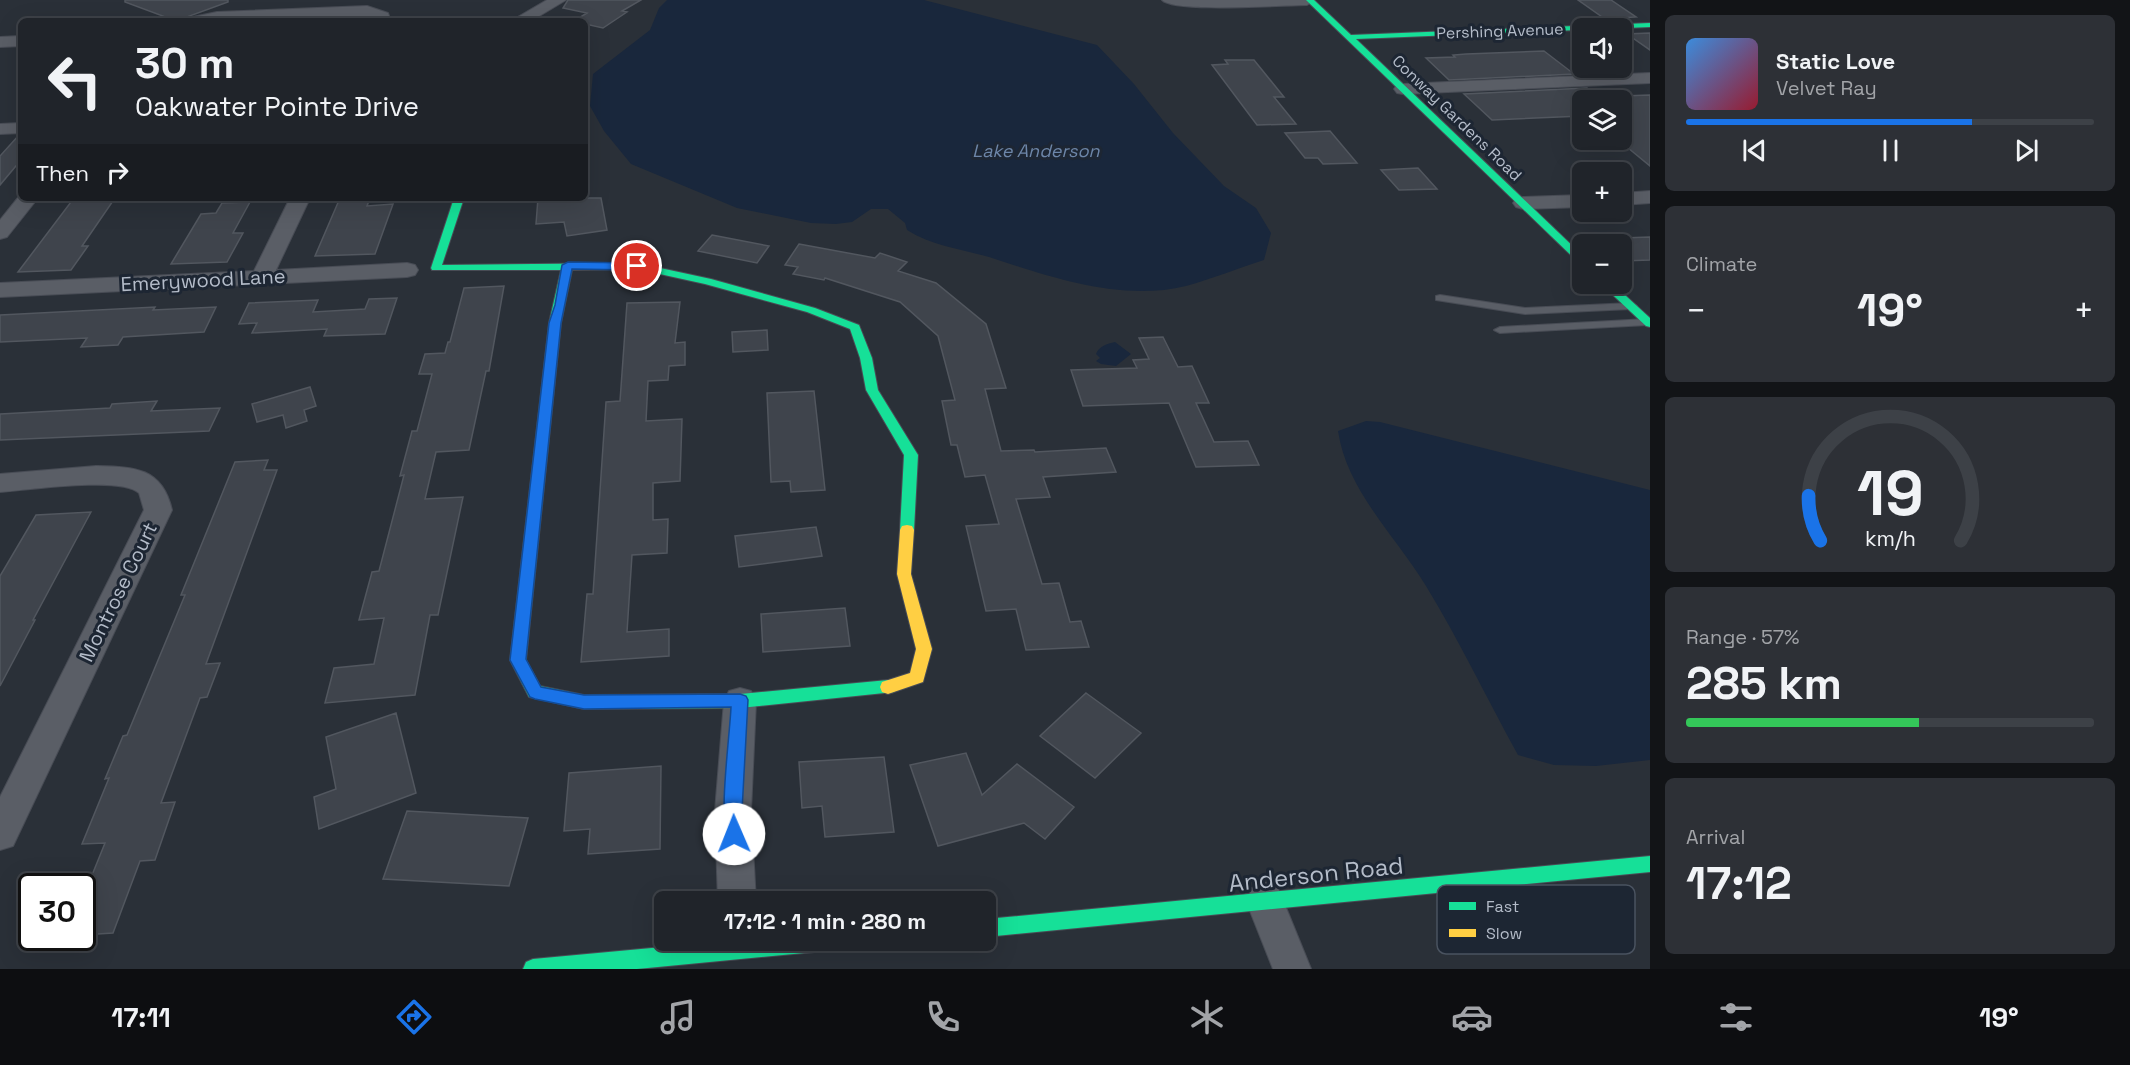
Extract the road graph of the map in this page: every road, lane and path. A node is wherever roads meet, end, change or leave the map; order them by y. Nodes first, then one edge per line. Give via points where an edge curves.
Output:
1 (558, 0) edge
2 (1170, 0) edge
3 (1308, 0) edge
4 (211, 18) edge
5 (383, 18) edge
6 (525, 18) edge
7 (1650, 25) edge
8 (1349, 37) junction
9 (18, 41) edge
10 (0, 42) edge
11 (1650, 78) edge
12 (1403, 89) junction
13 (18, 128) edge
14 (0, 129) edge
15 (1650, 198) edge
16 (1632, 199) edge
17 (26, 201) edge
18 (299, 201) edge
19 (458, 201) edge
20 (1572, 201) edge
21 (1523, 203) junction
22 (0, 233) edge
23 (1572, 250) edge
24 (568, 265) junction
25 (406, 270) dead end
26 (262, 277) junction
27 (0, 290) edge
28 (1618, 294) edge
29 (1440, 298) dead end
30 (1631, 306) junction
31 (1649, 323) edge
32 (1500, 330) dead end
33 (0, 483) edge
34 (740, 700) junction
35 (0, 834) edge
36 (1650, 864) edge
37 (737, 891) edge
38 (1265, 901) junction
39 (996, 927) edge
40 (688, 951) edge
41 (533, 969) edge
42 (1292, 969) edge

1 - 6 street
2 - 3 street
3 - 8 street, Conway Gardens Road
4 - 5 street via 367,11
7 - 8 street, Pershing Avenue
8 - 12 street, Conway Gardens Road
9 - 10 street
11 - 12 street
12 - 21 street, Conway Gardens Road
13 - 14 street
15 - 16 street
17 - 22 street
18 - 26 street
19 - 24 street via 436,268
20 - 21 street
21 - 23 street, Conway Gardens Road
24 - 34 street via 555,323 518,660 535,692 584,702
24 - 34 street via 637,266 810,310 855,327 872,390 911,455 904,574 924,649 917,677 888,687
25 - 26 street, Emerywood Lane
26 - 27 street, Emerywood Lane
28 - 30 street
29 - 30 lane via 1525,311
30 - 31 street
31 - 32 lane
33 - 35 street, Montrose Court via 119,475 144,482 155,495 158,510
34 - 37 street via 733,811
36 - 38 street, Anderson Road
38 - 39 street, Anderson Road
38 - 42 street
40 - 41 street

